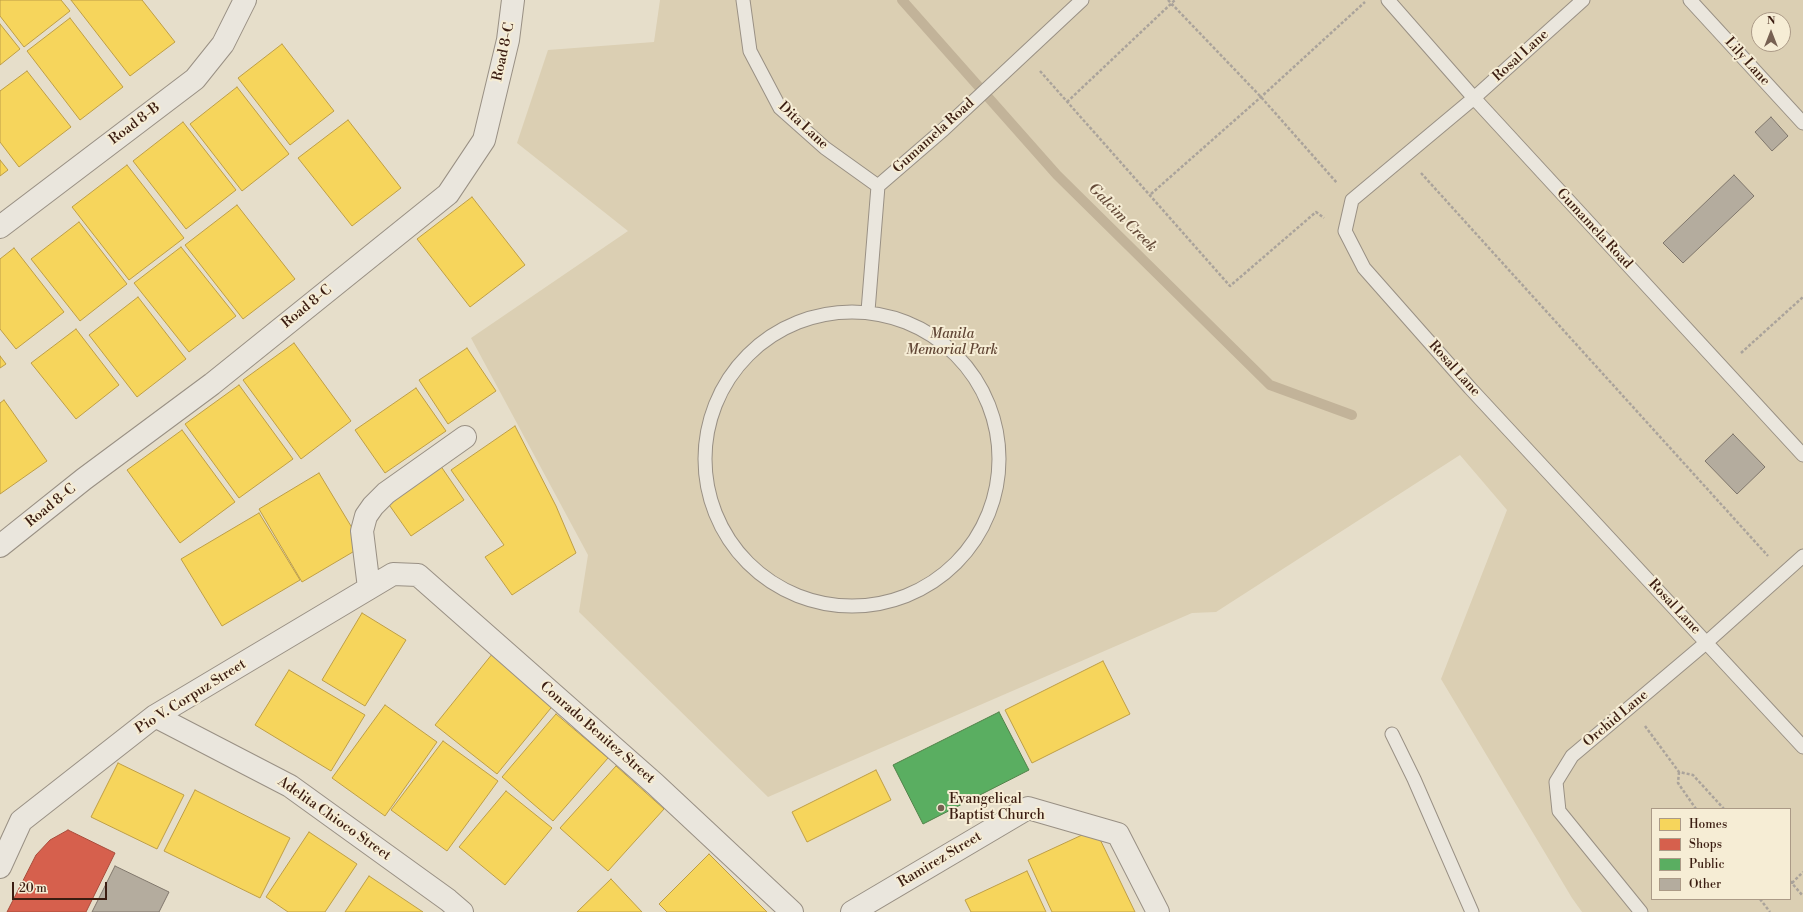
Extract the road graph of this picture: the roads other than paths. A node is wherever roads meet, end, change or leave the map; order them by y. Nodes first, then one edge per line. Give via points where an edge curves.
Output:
1 (245, 0) edge
2 (513, 0) edge
3 (743, 0) edge
4 (1082, 0) edge
5 (1388, 0) edge
6 (1582, 0) edge
7 (1690, 0) edge
8 (1474, 98) junction
9 (1803, 123) edge
10 (878, 186) junction
11 (0, 227) edge
12 (868, 311) junction
13 (465, 437) dead end
14 (1803, 455) edge
15 (0, 546) edge
16 (1803, 556) edge
17 (393, 574) joint
18 (370, 588) junction
19 (1707, 642) junction
20 (155, 716) junction
21 (1392, 734) dead end
22 (1803, 747) edge
23 (0, 867) edge
24 (462, 912) edge
25 (792, 912) edge
26 (852, 912) edge
27 (1158, 912) edge
28 (1472, 912) edge
29 (1641, 912) edge

1 - 11 street, Road 8-B via 223,44 194,79
2 - 15 street, Road 8-C via 508,40 484,140 448,194 212,384 84,479
3 - 10 lane, Dita Lane via 750,51 780,108 825,148
4 - 10 lane, Gumamela Road via 944,129
5 - 8 lane, Gumamela Road
6 - 8 lane, Rosal Lane
7 - 9 lane, Lily Lane
8 - 14 lane, Gumamela Road
8 - 19 lane, Rosal Lane via 1352,200 1345,231 1364,268 1476,394
10 - 12 lane
12 - 12 lane via 839,312 812,317 787,326 763,341 743,359 726,380 714,405 706,431 703,458 713,511 725,535 741,557 761,576 784,590 810,600 836,605 864,606 891,601 916,592 940,577 960,559 977,538 989,514 997,488 997,433 990,407 978,382 962,361 942,342 918,328
13 - 18 street via 386,493 366,516 362,531
16 - 19 lane, Orchid Lane
17 - 18 street, Pio V. Corpuz Street
17 - 25 street, Conrado Benitez Street via 418,575 655,784
18 - 20 street, Pio V. Corpuz Street
19 - 22 lane, Rosal Lane
19 - 29 lane, Orchid Lane via 1572,756 1556,782 1559,811
20 - 23 street, Pio V. Corpuz Street via 21,821
20 - 24 street, Adelita Chioco Street via 290,786
21 - 28 lane
26 - 27 street, Ramirez Street via 1028,808 1118,834

